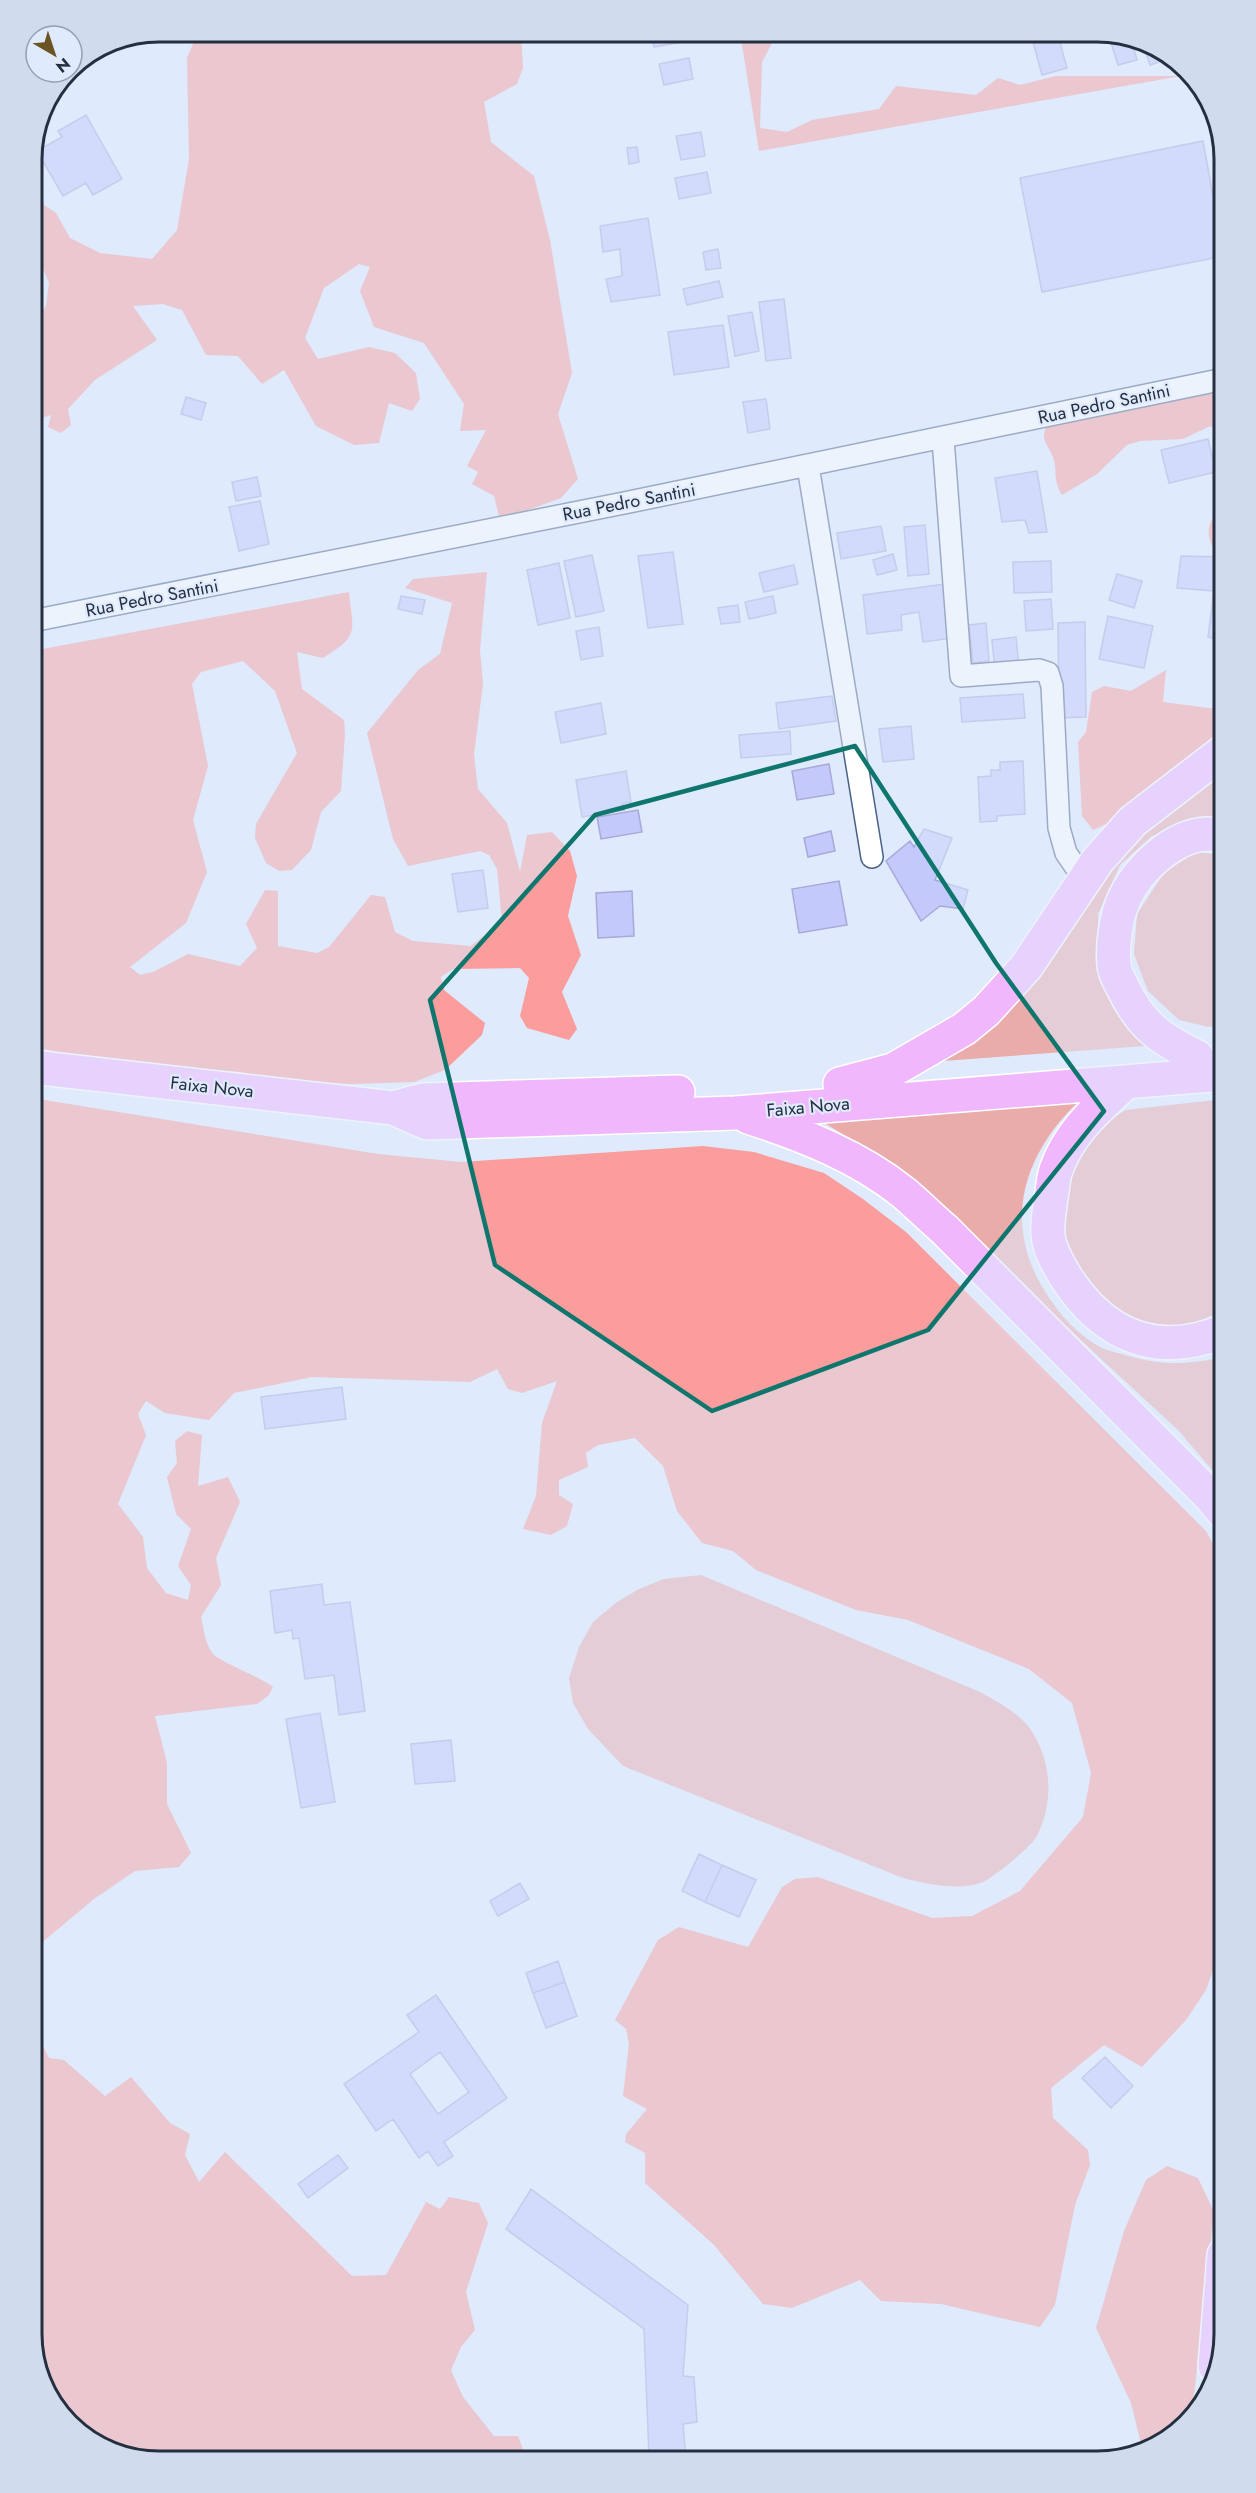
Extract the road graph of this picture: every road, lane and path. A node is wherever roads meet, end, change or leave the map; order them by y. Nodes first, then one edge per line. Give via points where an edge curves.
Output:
1 (1214, 382) edge
2 (944, 439) junction
3 (808, 466) junction
4 (42, 619) edge
5 (1214, 759) edge
6 (1214, 835) edge
7 (872, 857) dead end
8 (1084, 879) junction
9 (1214, 1062) edge
10 (1214, 1062) edge
11 (1214, 1062) edge
12 (42, 1068) edge
13 (1126, 1082) junction
14 (840, 1084) junction
15 (393, 1108) junction
16 (735, 1113) junction
17 (1214, 1334) edge
18 (1214, 1501) edge

1 - 2 street, Rua Pedro Santini
2 - 3 street, Rua Pedro Santini
2 - 8 street via 961,676 1039,670 1048,673 1053,686 1059,828 1066,853
3 - 4 street, Rua Pedro Santini
3 - 7 street
5 - 8 highway via 1133,821
6 - 9 highway via 1180,841 1143,871 1125,898 1116,932 1113,967 1128,999 1163,1040
8 - 14 highway via 1026,967 986,1011 964,1029 893,1070
10 - 13 highway, Faixa Nova
11 - 14 highway, Faixa Nova
12 - 15 highway, Faixa Nova
13 - 16 highway, Faixa Nova
13 - 17 highway via 1068,1141 1055,1172 1047,1235 1075,1290 1108,1325 1154,1341 1186,1342
14 - 15 highway, Faixa Nova via 423,1100
15 - 16 highway, Faixa Nova via 427,1123
16 - 18 highway via 841,1153 903,1193 978,1263

